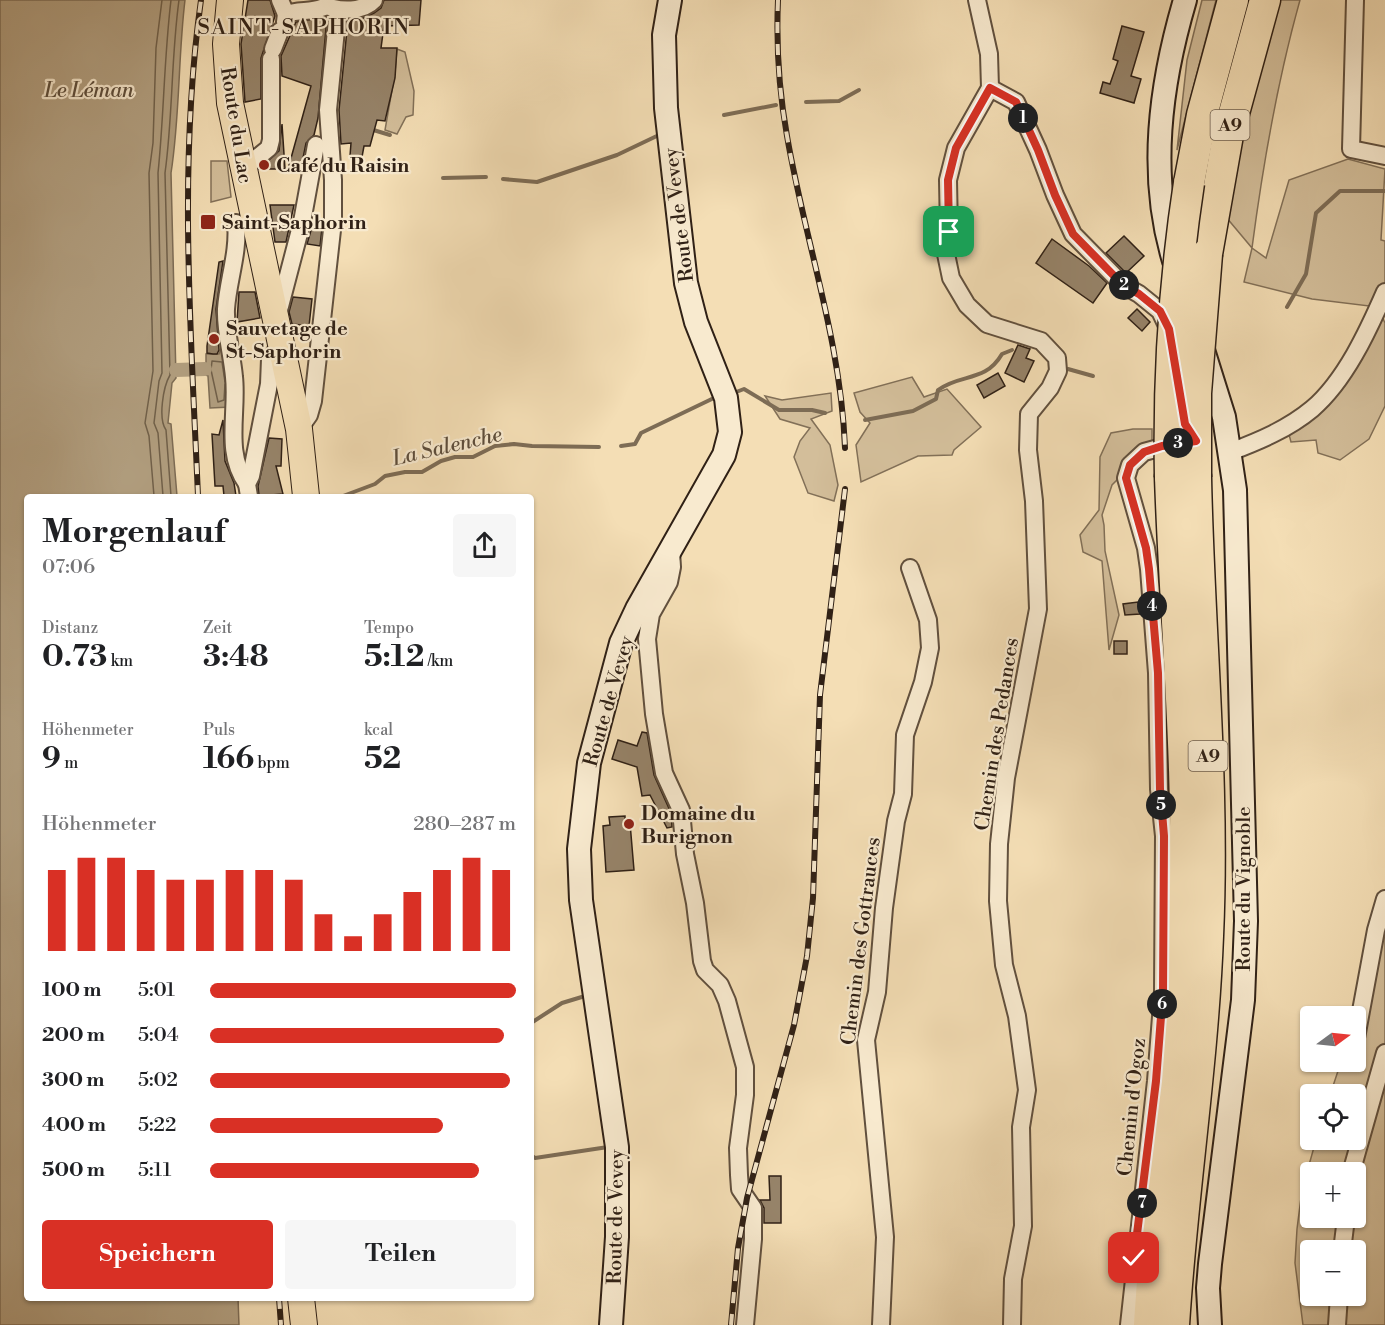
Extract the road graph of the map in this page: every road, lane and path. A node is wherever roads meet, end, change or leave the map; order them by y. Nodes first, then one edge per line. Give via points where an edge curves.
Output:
1 (230, 0) edge
2 (374, 0) edge
3 (670, 0) edge
4 (977, 0) edge
5 (1185, 0) edge
6 (1233, 0) edge
7 (1265, 0) edge
8 (1355, 0) edge
9 (330, 5) edge
10 (283, 17) edge
11 (990, 88) junction
12 (316, 145) dead end
13 (1385, 156) edge
14 (253, 160) dead end
15 (236, 223) dead end
16 (1383, 302) edge
17 (278, 332) junction
18 (299, 429) junction
19 (1196, 441) junction
20 (1229, 446) junction
21 (1183, 477) junction
22 (248, 490) edge
23 (306, 494) edge
24 (670, 550) junction
25 (910, 568) dead end
26 (1385, 899) edge
27 (1362, 1006) edge
28 (1385, 1053) edge
29 (1354, 1162) edge
30 (301, 1301) edge
31 (1338, 1306) edge
32 (304, 1325) edge
33 (611, 1325) edge
34 (744, 1325) edge
35 (881, 1325) edge
36 (1012, 1325) edge
37 (1129, 1325) edge
38 (1149, 1325) edge
39 (1174, 1325) edge
40 (1210, 1325) edge
41 (1337, 1325) edge

1 - 17 main road, Route du Lac via 226,44 230,103
2 - 9 street via 365,7
3 - 24 main road, Route de Vevey via 663,35 666,108 686,283 696,322 726,398 730,424 724,455
4 - 11 street via 989,54
5 - 20 main road, Route du Vignoble via 1161,111 1160,194 1173,257 1212,376
6 - 21 highway, A9, bridge via 1202,115 1182,232 1169,395
7 - 21 highway, A9, bridge via 1228,135 1207,254
8 - 13 street via 1351,149
9 - 10 street
9 - 18 street via 328,110 334,193 330,255 313,401 309,416
10 - 14 street via 272,54 271,140 269,148
11 - 19 street via 1016,102 1073,234 1123,285 1152,303 1165,317 1185,424
11 - 36 street, Chemin des Pedances via 956,148 948,180 946,254 951,278 967,305 987,324 1041,341 1057,358 1058,371 1029,414 1038,609 1006,778 999,844 998,901 1004,966 1017,1016 1027,1090 1022,1127 1023,1226 1013,1279
12 - 17 street
15 - 22 street via 226,318 235,381 234,452
16 - 20 street via 1358,350 1313,408 1287,427
17 - 18 main road, Route du Lac
17 - 22 street
18 - 23 main road, Route du Lac
19 - 20 street, Chemin d'Ogoz
19 - 37 street, Chemin d'Ogoz via 1144,452 1130,465 1126,478 1149,569 1158,673 1164,836 1163,991
20 - 40 main road, Route du Vignoble via 1237,515 1246,921 1243,999 1209,1264
21 - 38 highway, A9 via 1186,842 1180,991
21 - 39 highway, A9 via 1210,796 1202,1035
24 - 33 main road, Route de Vevey via 621,643 589,763 580,832 581,900 617,1147 617,1237
24 - 34 street via 669,582 651,614 647,639 654,714 664,773 681,810 702,961 727,1001 745,1066 738,1166 740,1189 753,1208 753,1239
25 - 35 street, Chemin des Gottrauces via 928,620 930,648 905,735 903,794 866,1040 885,1237
26 - 27 street
28 - 29 street
30 - 32 main road
31 - 41 street

